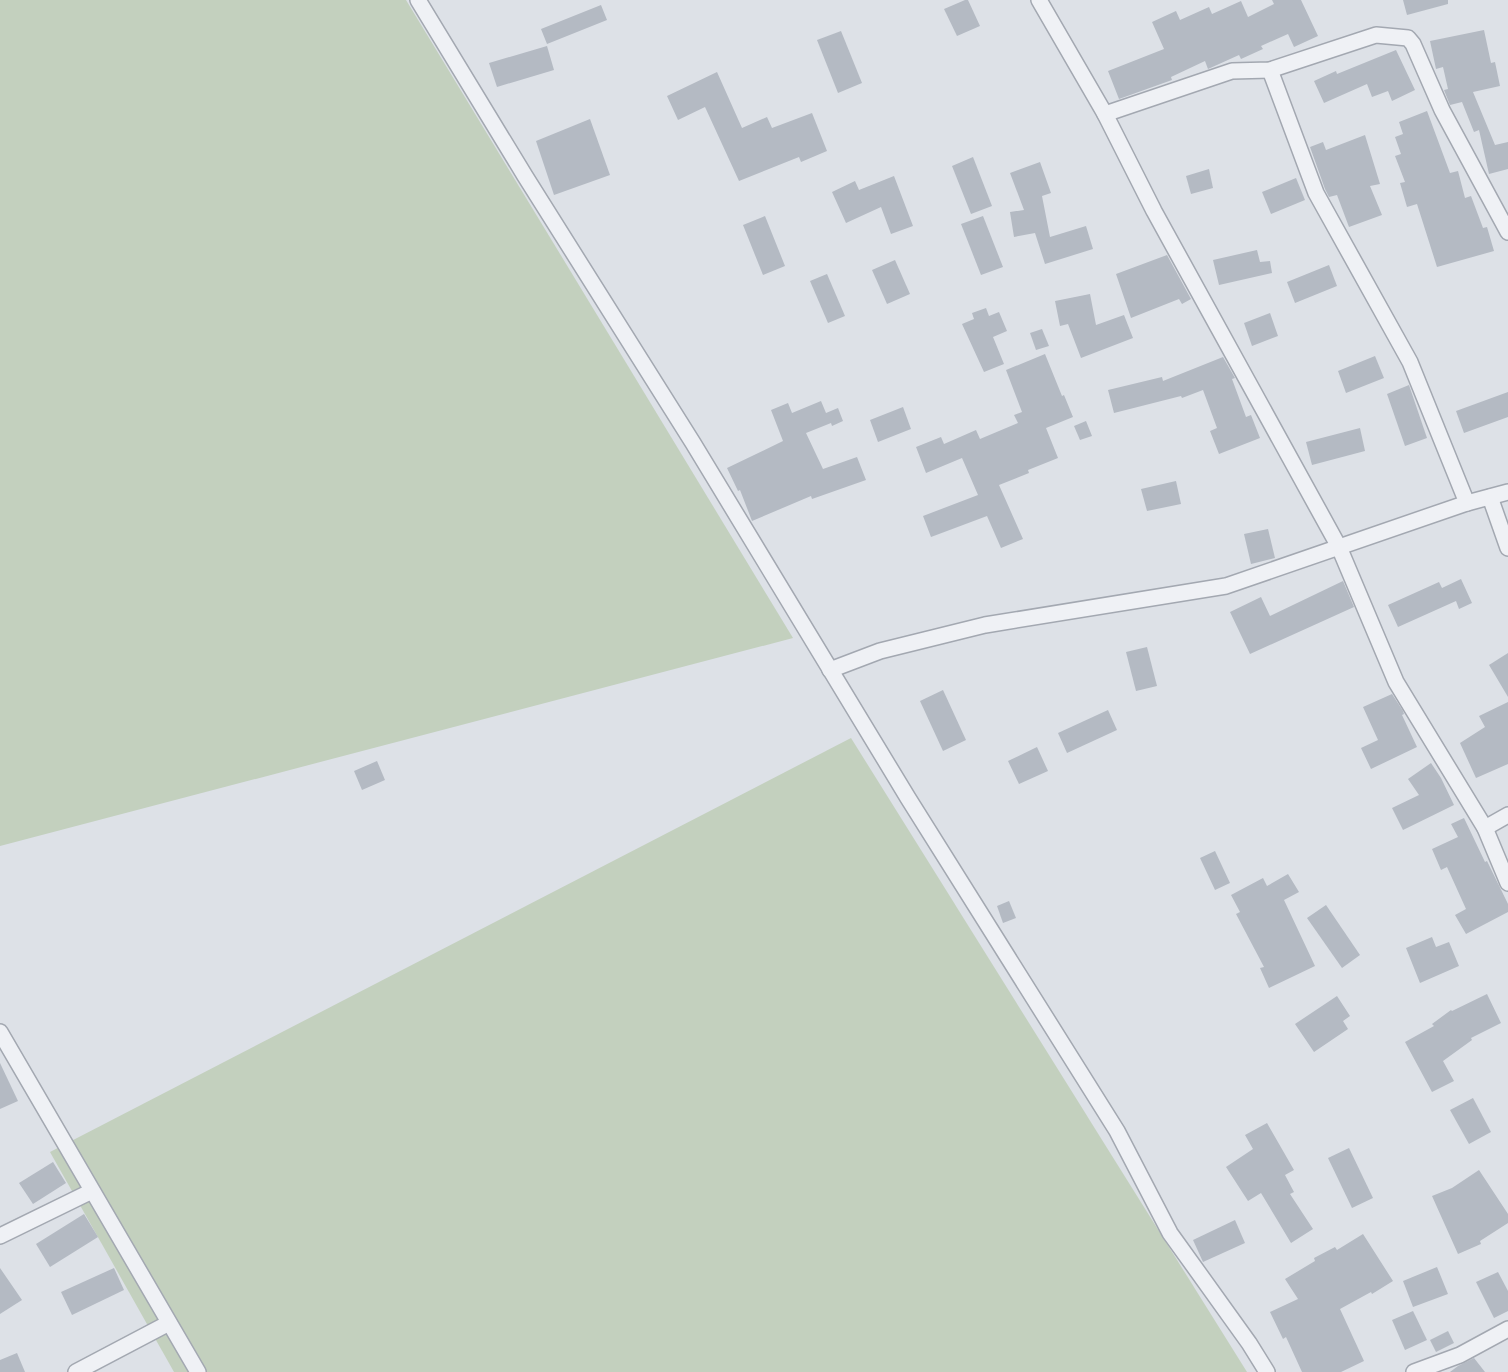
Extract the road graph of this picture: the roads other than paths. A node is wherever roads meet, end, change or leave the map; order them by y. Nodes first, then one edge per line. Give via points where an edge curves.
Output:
1 (418, 0) edge
2 (1039, 0) edge
3 (1270, 70) junction
4 (1105, 114) junction
5 (1508, 232) edge
6 (1508, 492) edge
7 (1490, 497) junction
8 (1467, 503) junction
9 (1340, 547) junction
10 (1508, 548) edge
11 (830, 670) junction
12 (1508, 815) edge
13 (1485, 828) junction
14 (1508, 883) edge
15 (0, 1032) edge
16 (14, 1058) junction
17 (0, 1065) edge
18 (92, 1191) junction
19 (0, 1236) edge
20 (169, 1323) junction
21 (1508, 1329) edge
22 (76, 1372) edge
23 (198, 1372) edge
24 (1267, 1372) edge
25 (1414, 1372) edge

1 - 11 street
2 - 4 street
3 - 4 street via 1232,72
3 - 5 street via 1376,35 1408,38
3 - 8 street via 1316,194 1410,362
4 - 9 street via 1154,211
6 - 7 street
7 - 8 street
7 - 10 street
8 - 9 street
9 - 11 street via 1226,586 985,625 880,651
9 - 13 street via 1396,682
11 - 24 street via 1117,1131 1170,1233
12 - 13 street
13 - 14 street
15 - 16 street
16 - 17 street
16 - 18 street
18 - 19 street
18 - 20 street
20 - 22 street
20 - 23 street
21 - 25 street via 1460,1355

